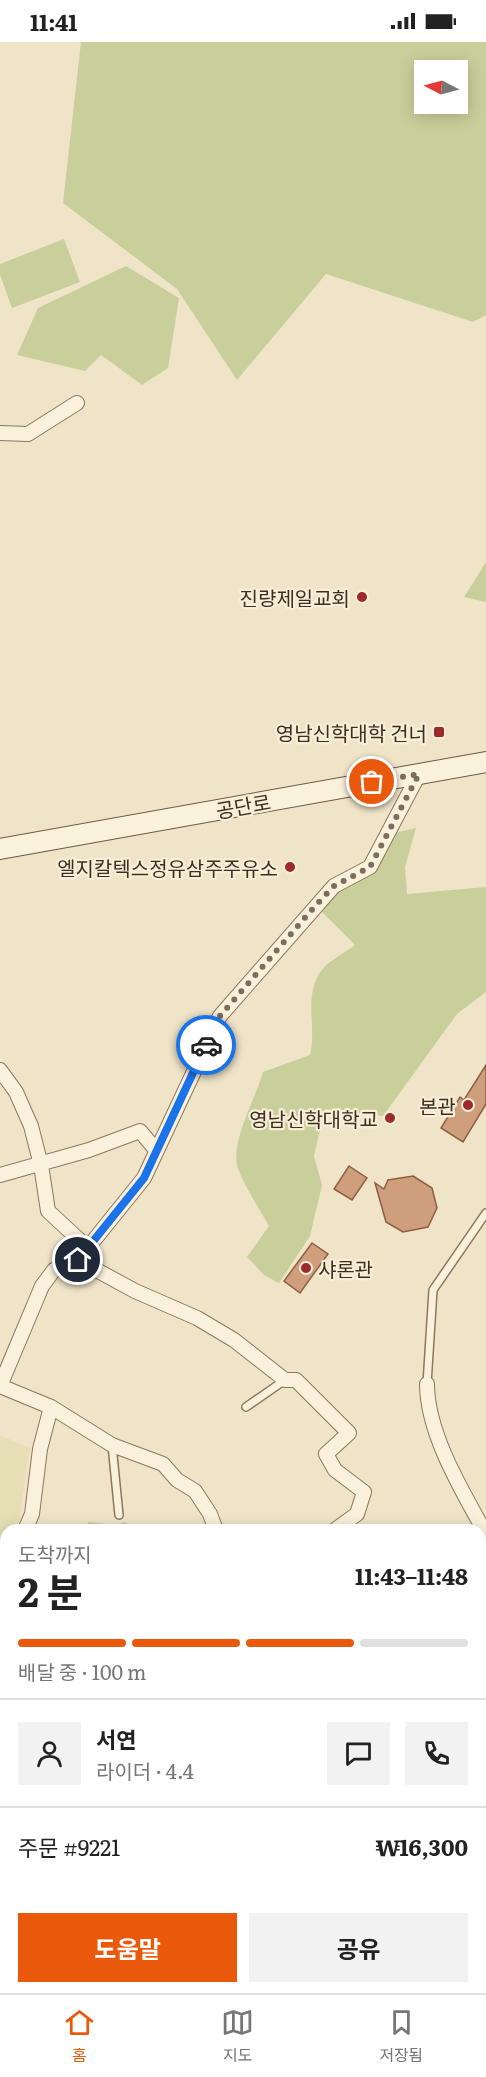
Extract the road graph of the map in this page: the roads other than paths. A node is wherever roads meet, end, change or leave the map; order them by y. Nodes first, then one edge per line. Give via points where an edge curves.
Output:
1 (77, 403) dead end
2 (0, 433) edge
3 (486, 762) edge
4 (419, 774) junction
5 (0, 849) edge
6 (0, 1070) edge
7 (156, 1150) junction
8 (41, 1165) junction
9 (0, 1175) edge
10 (486, 1213) edge
11 (88, 1248) junction
12 (78, 1260) junction
13 (285, 1380) junction
14 (427, 1383) joint
15 (0, 1386) edge
16 (51, 1407) junction
17 (246, 1407) dead end
18 (112, 1445) junction
19 (119, 1515) dead end
20 (28, 1524) edge
21 (214, 1524) edge
22 (343, 1524) edge
23 (481, 1524) edge

1 - 2 street via 28,434
3 - 4 street, 공단로
4 - 5 street, 공단로
4 - 7 street via 370,867 334,886 220,1016
6 - 8 street via 16,1092 31,1126
7 - 8 street via 140,1131
7 - 11 street via 144,1178
8 - 9 street
8 - 11 street via 48,1211
10 - 14 lane via 433,1290
11 - 12 street
12 - 13 street via 135,1291 198,1318
12 - 15 street via 54,1270 42,1286
13 - 17 lane
13 - 22 street via 296,1380 349,1433 326,1454 336,1470 364,1492 357,1514
14 - 23 street via 427,1400 447,1458
15 - 16 street
16 - 18 street
16 - 20 street
18 - 19 lane
18 - 21 street via 163,1464 177,1480 195,1491

